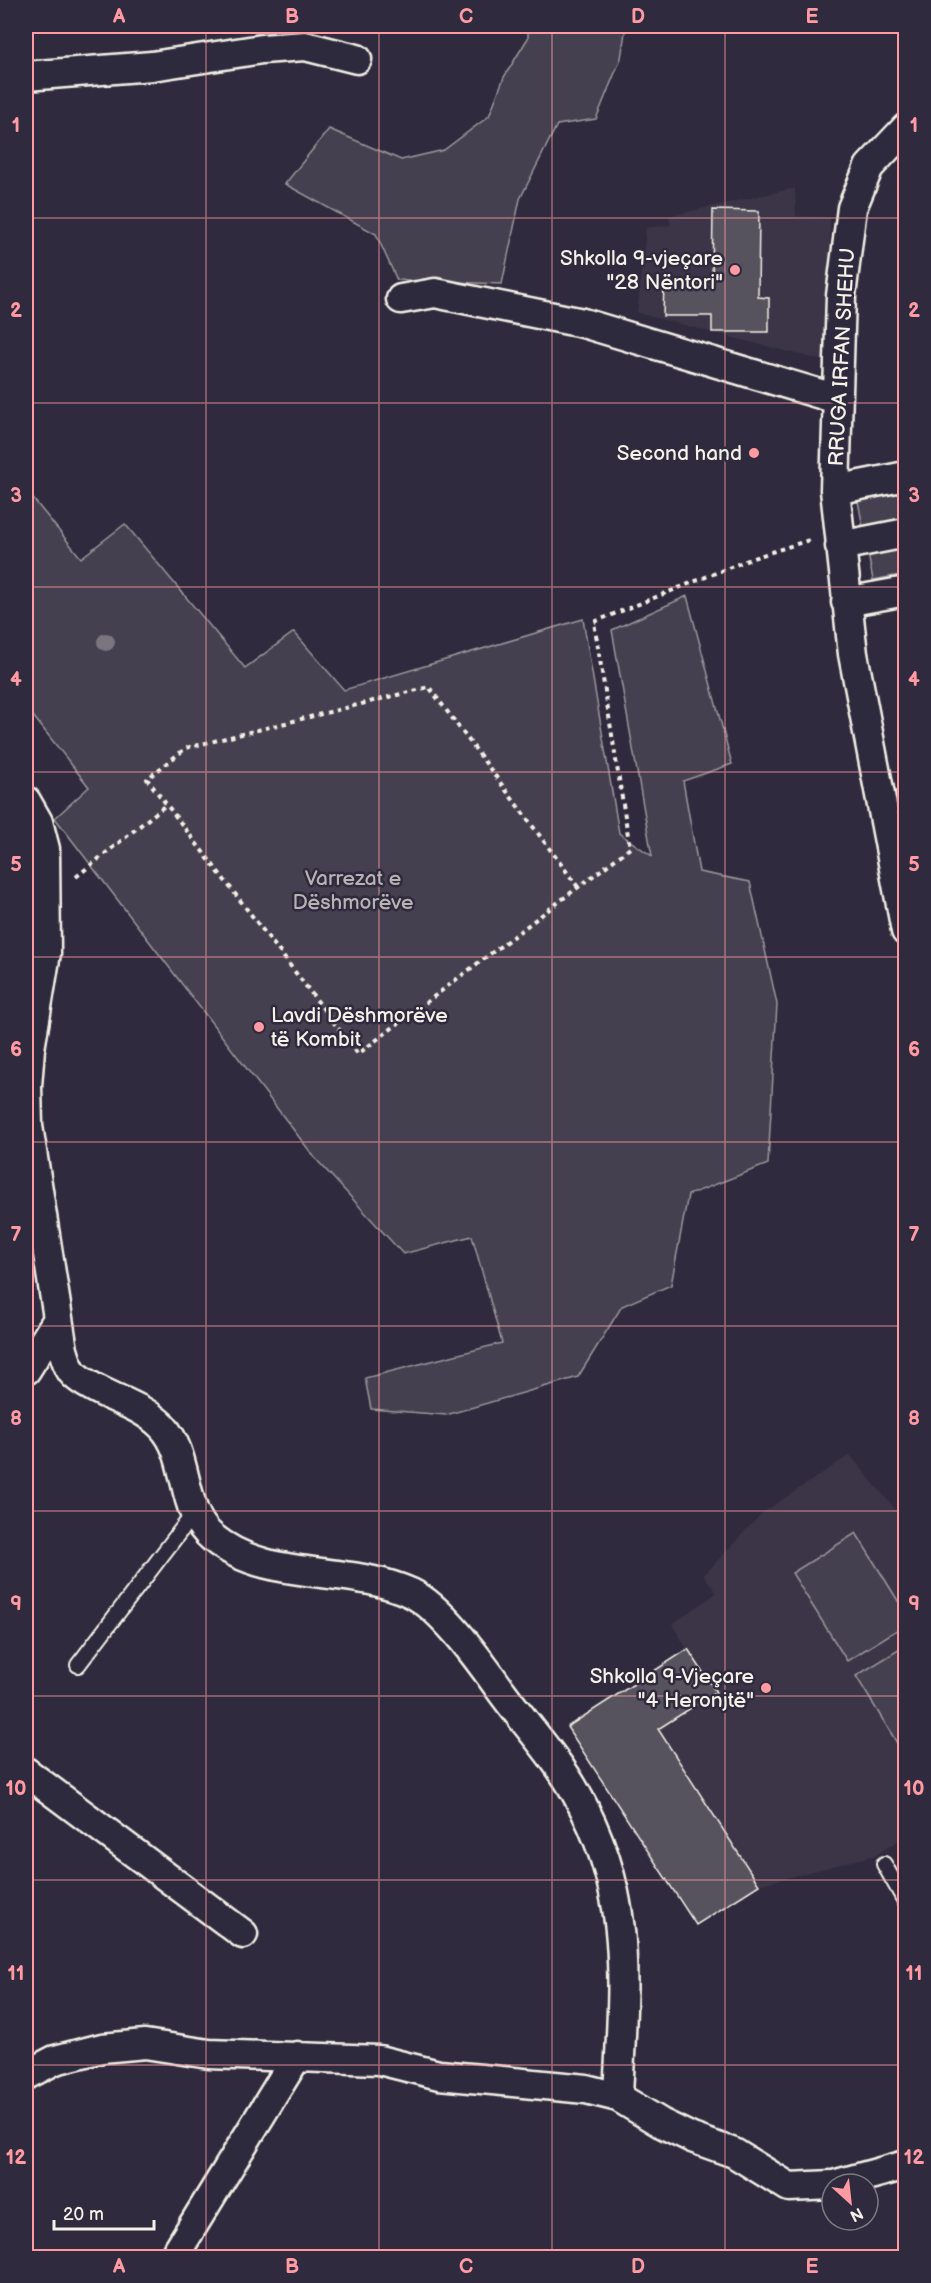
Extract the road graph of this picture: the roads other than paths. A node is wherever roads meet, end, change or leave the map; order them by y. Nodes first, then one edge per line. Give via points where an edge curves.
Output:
1 (357, 59) dead end
2 (26, 76) edge
3 (906, 128) edge
4 (401, 299) dead end
5 (837, 399) junction
6 (906, 476) edge
7 (835, 489) junction
8 (906, 533) edge
9 (839, 538) junction
10 (906, 591) edge
11 (846, 602) junction
12 (26, 801) edge
13 (906, 931) edge
14 (36, 955) edge
15 (58, 1319) junction
16 (29, 1357) edge
17 (76, 1377) junction
18 (194, 1514) junction
19 (78, 1665) dead end
20 (26, 1772) edge
21 (884, 1864) dead end
22 (906, 1903) edge
23 (243, 1934) dead end
24 (297, 2056) junction
25 (26, 2075) edge
26 (618, 2097) junction
27 (906, 2165) edge
28 (880, 2172) edge
29 (820, 2186) edge
30 (173, 2258) edge

1 - 2 street via 305,46 152,66
3 - 5 street, RRUGA IRFAN SHEHU via 869,167 852,208 842,296
4 - 5 street via 435,293 583,323
5 - 7 street, RRUGA IRFAN SHEHU
6 - 7 street
7 - 9 street, RRUGA IRFAN SHEHU
8 - 9 street
9 - 11 street, RRUGA IRFAN SHEHU
10 - 11 street
11 - 13 street, RRUGA IRFAN SHEHU
12 - 14 street via 38,822 45,849 46,901
14 - 15 street via 28,1106
15 - 16 street
15 - 17 street via 67,1365
16 - 17 street
17 - 18 street via 152,1416 168,1433
18 - 19 lane
18 - 26 street via 209,1536 226,1549 255,1560 381,1581 414,1594 447,1622 575,1791 599,1838 617,1897 624,1958
20 - 23 street
21 - 22 lane
24 - 25 street via 208,2054 145,2044 102,2048 55,2060
24 - 26 street via 379,2060 439,2075 586,2089
24 - 30 street
26 - 29 street via 682,2133 734,2152 789,2187
27 - 28 street

